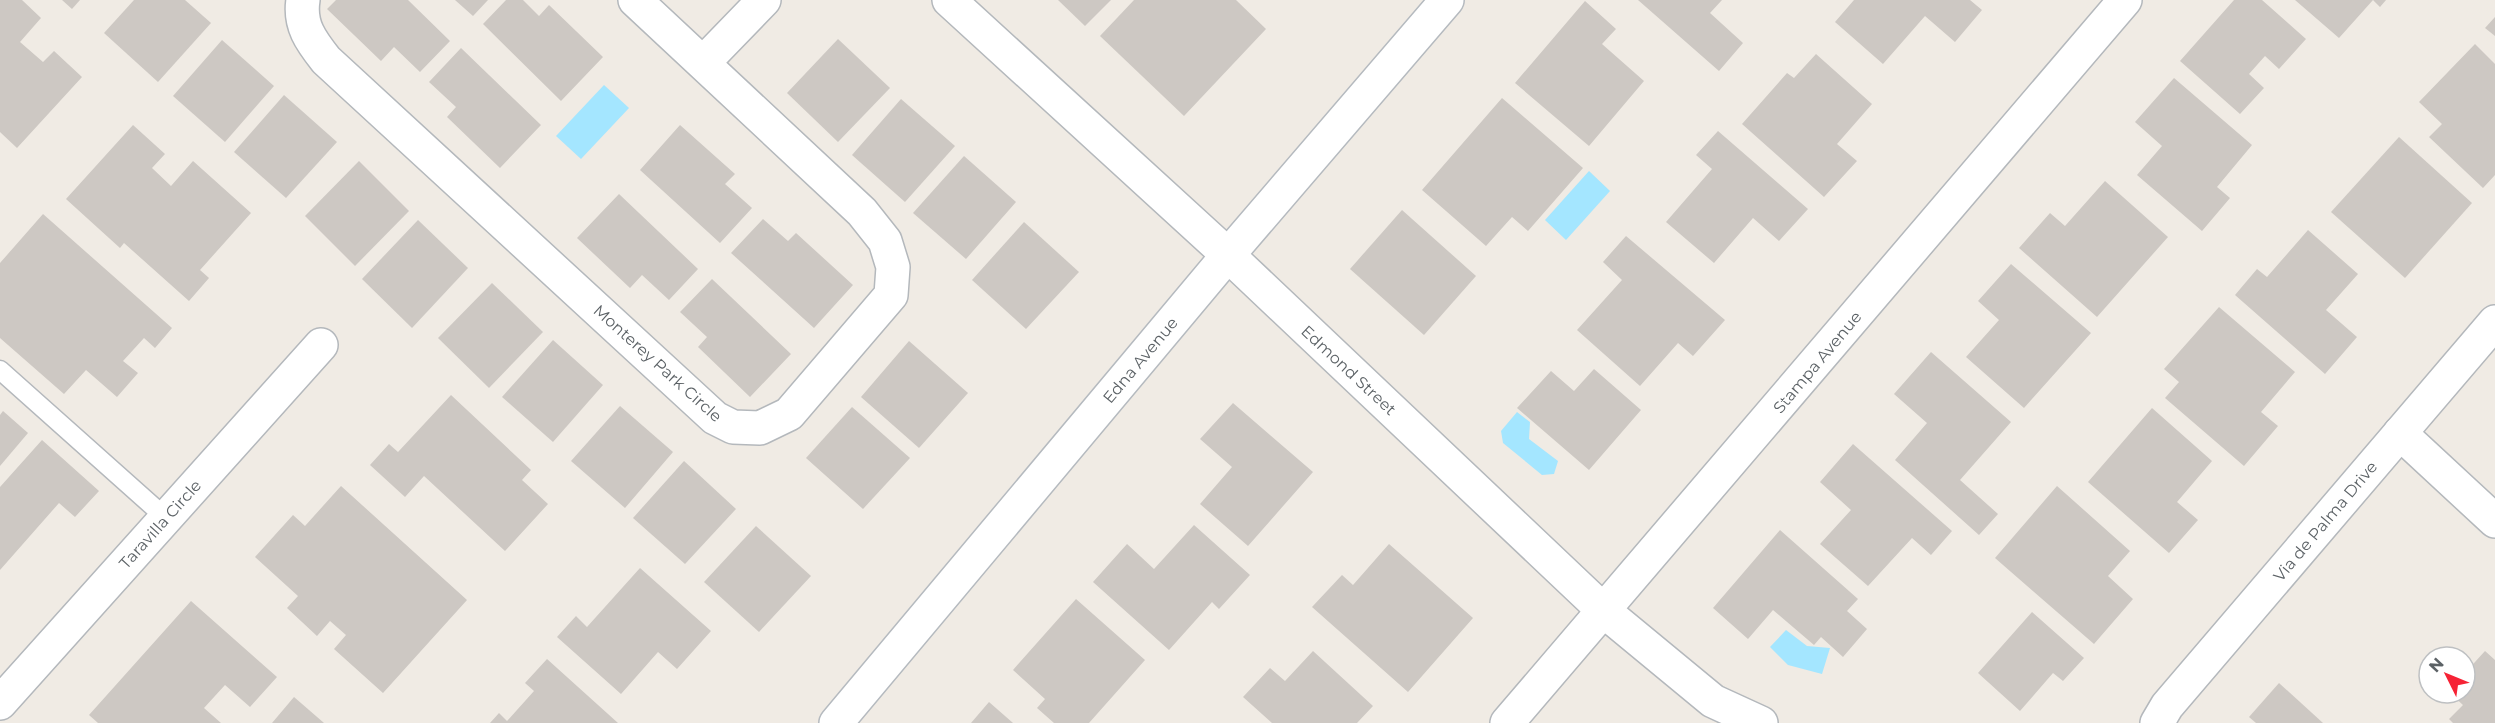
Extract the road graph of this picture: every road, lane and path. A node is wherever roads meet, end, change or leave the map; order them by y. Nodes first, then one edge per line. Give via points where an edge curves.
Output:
1 (303, 0) edge
2 (635, 0) edge
3 (764, 0) edge
4 (949, 0) edge
5 (1447, 0) edge
6 (2126, 0) edge
7 (703, 63) junction
8 (1228, 255) junction
9 (2495, 322) edge
10 (321, 345) dead end
11 (0, 370) edge
12 (2400, 433) junction
13 (166, 518) junction
14 (2495, 521) edge
15 (1604, 610) junction
16 (0, 703) edge
17 (836, 723) edge
18 (1508, 723) edge
19 (1761, 723) edge
20 (2157, 723) edge

1 - 7 street, Monterey Park Circle via 301,12 308,37 326,60 715,418 733,427 760,428 789,414 891,295 893,267 885,241 862,212
2 - 7 street, Monterey Park Circle
3 - 7 street
4 - 8 street, Edmond Street
5 - 8 street, Edna Avenue
6 - 15 street, Stampa Avenue
8 - 15 street, Edmond Street
8 - 17 street, Edna Avenue
9 - 12 street, Via de Palma Drive
10 - 13 street, Taravilla Circle
11 - 13 lane
12 - 14 street
12 - 20 street, Via de Palma Drive via 2167,706
13 - 16 street, Taravilla Circle
15 - 18 street, Stampa Avenue
15 - 19 street, Edmond Street via 1713,701

